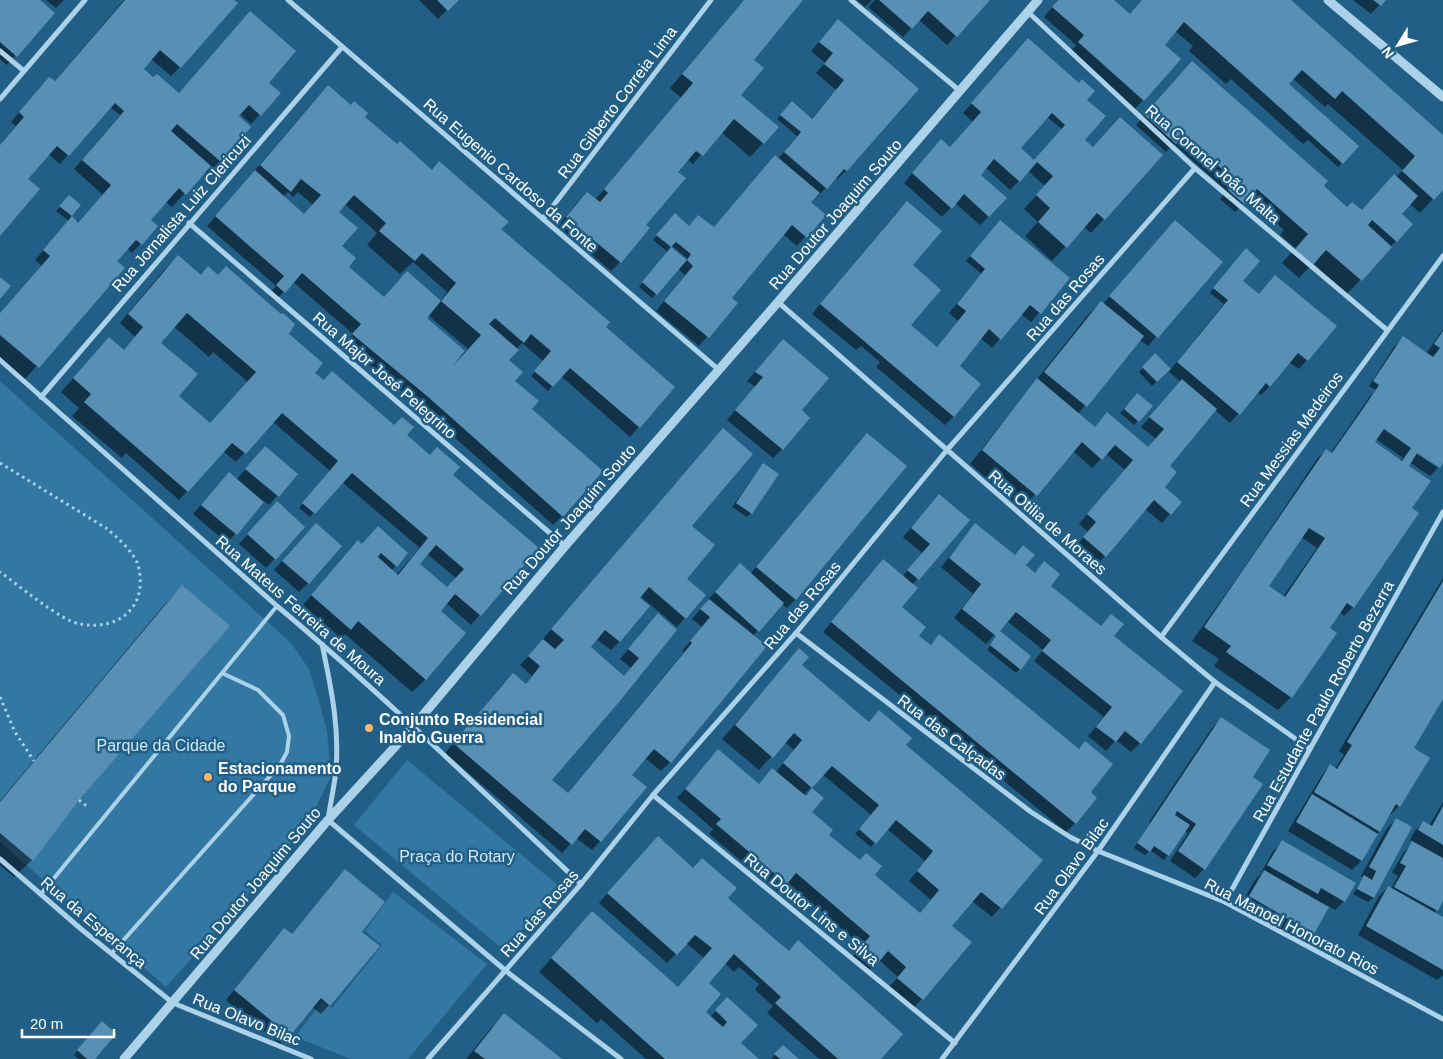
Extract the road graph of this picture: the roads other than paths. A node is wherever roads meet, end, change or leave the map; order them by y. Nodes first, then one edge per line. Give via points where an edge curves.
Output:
1 (85, 0) edge
2 (288, 0) edge
3 (711, 0) edge
4 (851, 0) edge
5 (1038, 0) edge
6 (1328, 0) edge
7 (1028, 12) junction
8 (342, 47) junction
9 (0, 51) edge
10 (24, 71) junction
11 (960, 91) junction
12 (1443, 97) edge
13 (0, 99) edge
14 (1195, 168) junction
15 (543, 219) junction
16 (189, 223) junction
17 (1443, 256) edge
18 (778, 302) junction
19 (1387, 330) junction
20 (0, 360) edge
21 (719, 370) junction
22 (41, 397) junction
23 (947, 450) junction
24 (1443, 512) edge
25 (564, 546) junction
26 (277, 606) junction
27 (796, 633) junction
28 (1161, 637) junction
29 (322, 644) junction
30 (222, 673) junction
31 (1215, 682) junction
32 (413, 726) junction
33 (1310, 749) junction
34 (653, 795) junction
35 (328, 820) junction
36 (1098, 851) junction
37 (0, 859) edge
38 (581, 884) junction
39 (41, 894) junction
40 (1226, 902) junction
41 (112, 953) junction
42 (506, 970) junction
43 (173, 1003) junction
44 (1442, 1017) edge
45 (955, 1043) junction
46 (124, 1059) edge
47 (310, 1059) edge
48 (428, 1059) edge
49 (621, 1059) edge
50 (942, 1059) edge

1 - 10 street
2 - 8 street, Rua Eugenio Cardoso da Fonte
3 - 15 street, Rua Gilberto Correia Lima
4 - 11 street
5 - 7 street, Rua Doutor Joaquim Souto
6 - 12 street
7 - 11 street, Rua Doutor Joaquim Souto
7 - 14 street, Rua Coronel João Malta
8 - 15 street, Rua Eugenio Cardoso da Fonte
8 - 16 street, Rua Jornalista Luiz Clericuzi
9 - 10 street
10 - 13 street
11 - 18 street, Rua Doutor Joaquim Souto
14 - 19 street, Rua Coronel João Malta
14 - 23 street, Rua das Rosas
15 - 21 street, Rua Eugenio Cardoso da Fonte
16 - 22 street, Rua Jornalista Luiz Clericuzi
16 - 25 street, Rua Major José Pelegrino
17 - 19 street, Rua Messias Medeiros
18 - 21 street, Rua Doutor Joaquim Souto
18 - 23 street, Rua Otilia de Moraes
19 - 28 street, Rua Messias Medeiros
20 - 22 street, Rua Mateus Ferreira de Moura
21 - 25 street, Rua Doutor Joaquim Souto
22 - 26 street, Rua Mateus Ferreira de Moura
23 - 27 street, Rua das Rosas
23 - 28 street, Rua Otilia de Moraes
24 - 33 street, Rua Estudante Paulo Roberto Bezerra
25 - 32 street, Rua Doutor Joaquim Souto
26 - 29 street, Rua Mateus Ferreira de Moura
26 - 30 lane
27 - 34 street, Rua das Rosas
27 - 36 street, Rua das Calçadas via 1031,812
28 - 31 street, Rua Otilia de Moraes
29 - 32 street, Rua Mateus Ferreira de Moura
29 - 35 street via 336,731 336,776
30 - 39 lane
30 - 41 lane via 258,690 283,715 289,736 287,752 280,765
31 - 33 street, Rua Otilia de Moraes
31 - 36 street, Rua Olavo Bilac
32 - 35 street, Rua Doutor Joaquim Souto
32 - 38 street, Rua Mateus Ferreira de Moura
33 - 40 street, Rua Estudante Paulo Roberto Bezerra
34 - 38 street, Rua das Rosas
34 - 45 street, Rua Doutor Lins e Silva
35 - 42 street
35 - 43 street, Rua Doutor Joaquim Souto
36 - 40 street, Rua Manoel Honorato Rios
36 - 45 street, Rua Olavo Bilac
37 - 39 street, Rua da Esperança
38 - 42 street, Rua das Rosas
39 - 41 street, Rua da Esperança
40 - 44 street, Rua Manoel Honorato Rios
41 - 43 street, Rua da Esperança
42 - 48 street, Rua das Rosas
42 - 49 street
43 - 46 street, Rua Doutor Joaquim Souto
43 - 47 street, Rua Olavo Bilac
45 - 50 street, Rua Olavo Bilac

